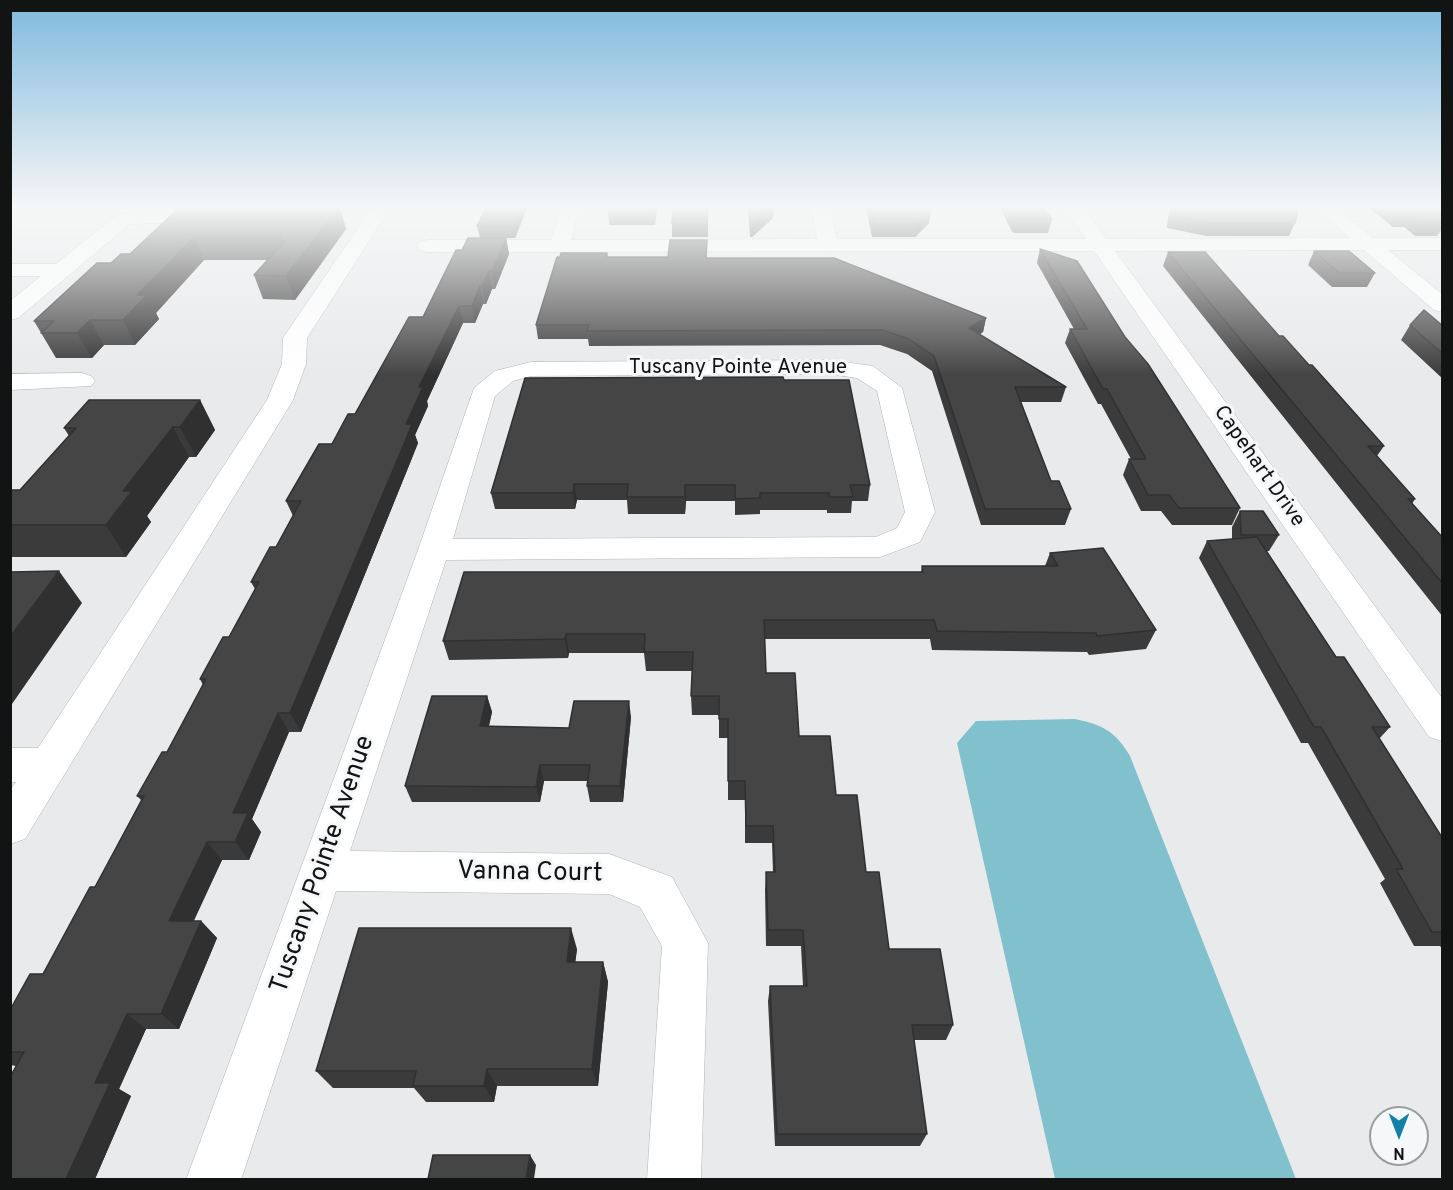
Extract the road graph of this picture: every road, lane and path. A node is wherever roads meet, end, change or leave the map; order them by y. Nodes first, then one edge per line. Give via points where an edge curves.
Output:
1 (69, 264) edge
2 (340, 264) edge
3 (1114, 264) edge
4 (1392, 264) edge
5 (10, 270) edge
6 (61, 270) junction
7 (1443, 305) edge
8 (10, 314) edge
9 (82, 381) dead end
10 (10, 382) edge
11 (434, 550) junction
12 (1443, 726) edge
13 (10, 765) edge
14 (49, 765) junction
15 (10, 826) edge
16 (322, 871) junction
17 (213, 1179) edge
18 (674, 1179) edge

1 - 6 street
2 - 14 street via 295,338 294,364 280,400
3 - 12 street, Capehart Drive
4 - 7 street
5 - 6 street
6 - 8 street
9 - 10 street
11 - 11 street, Tuscany Pointe Avenue via 483,393 504,376 531,369 830,367 864,371 889,388 920,512 909,535 880,547
11 - 16 street, Tuscany Pointe Avenue
13 - 14 street
14 - 15 street
16 - 17 street, Tuscany Pointe Avenue
16 - 18 street, Vanna Court via 609,874 657,892 686,943

